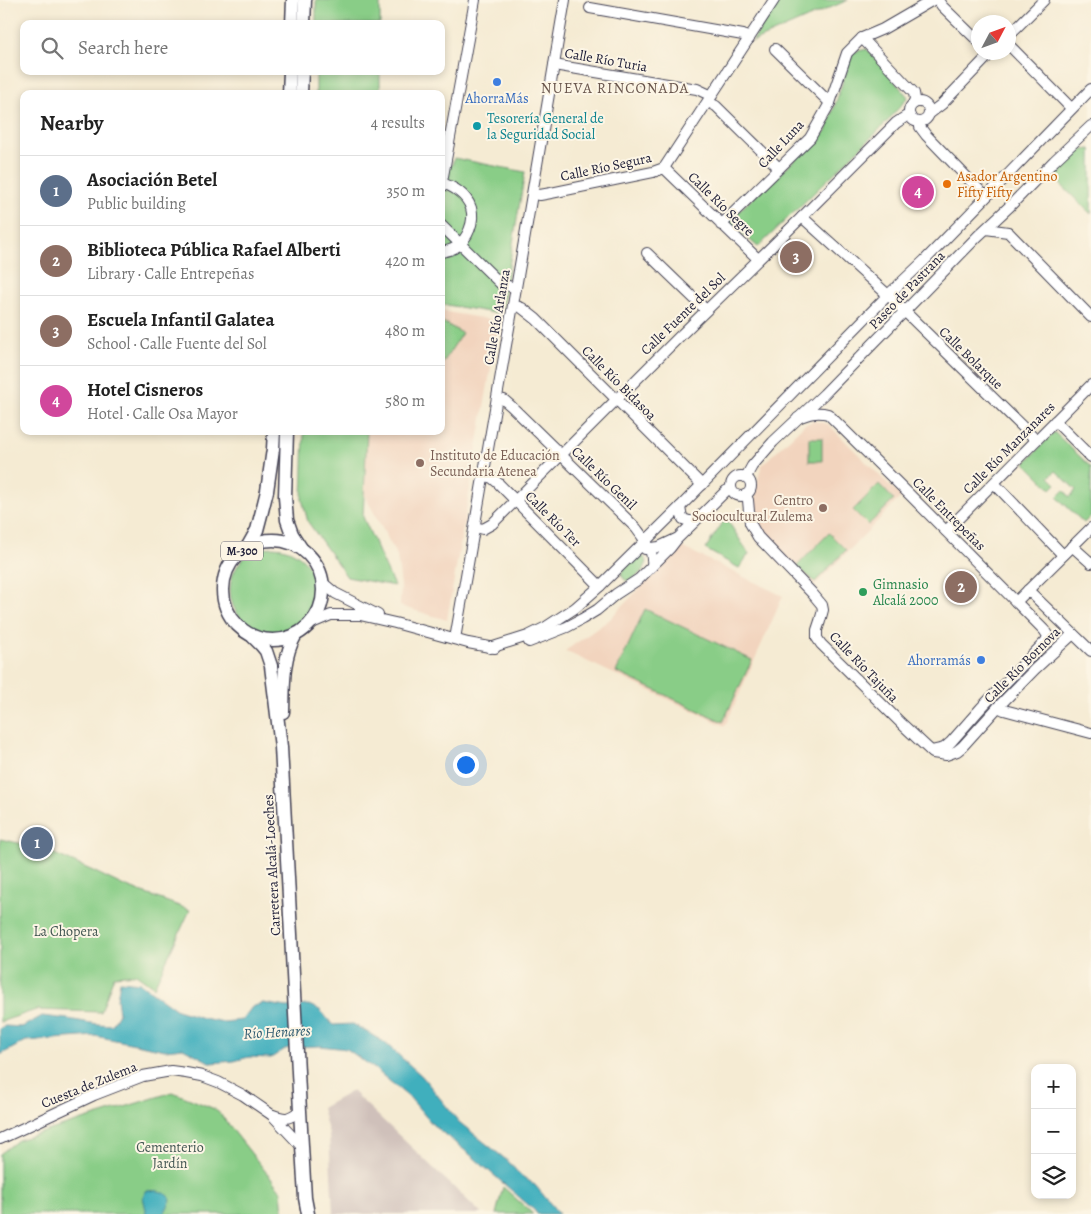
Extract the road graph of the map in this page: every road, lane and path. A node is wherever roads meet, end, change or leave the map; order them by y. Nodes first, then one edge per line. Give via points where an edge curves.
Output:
1 (293, 0) edge
2 (305, 0) edge
3 (475, 0) edge
4 (565, 0) edge
5 (774, 0) edge
6 (933, 0) edge
7 (938, 0) edge
8 (1044, 0) edge
9 (590, 8) dead end
10 (292, 20) edge
11 (304, 20) edge
12 (1016, 28) edge
13 (971, 35) edge
14 (862, 38) junction
15 (749, 39) junction
16 (775, 49) dead end
17 (1016, 52) edge
18 (984, 60) edge
19 (554, 65) junction
20 (290, 75) edge
21 (302, 75) edge
22 (1091, 89) edge
23 (289, 90) edge
24 (302, 90) edge
25 (710, 99) junction
26 (830, 103) junction
27 (913, 104) junction
28 (1071, 108) junction
29 (929, 114) junction
30 (910, 116) junction
31 (920, 122) junction
32 (1089, 131) edge
33 (445, 167) edge
34 (664, 168) junction
35 (779, 168) junction
36 (445, 185) edge
37 (532, 194) junction
38 (985, 196) junction
39 (1005, 211) junction
40 (802, 217) junction
41 (721, 224) junction
42 (445, 229) edge
43 (986, 229) junction
44 (1008, 232) junction
45 (460, 244) junction
46 (445, 251) edge
47 (647, 253) dead end
48 (758, 259) junction
49 (516, 288) junction
50 (890, 298) junction
51 (514, 305) junction
52 (706, 310) junction
53 (905, 312) junction
54 (1091, 317) edge
55 (1091, 384) edge
56 (827, 391) junction
57 (497, 399) junction
58 (616, 400) junction
59 (828, 414) junction
60 (798, 418) junction
61 (1055, 421) junction
62 (274, 435) edge
63 (287, 435) edge
64 (1036, 440) junction
65 (561, 454) junction
66 (1091, 457) edge
67 (483, 475) junction
68 (746, 477) junction
69 (994, 483) junction
70 (702, 484) junction
71 (731, 489) junction
72 (745, 495) junction
73 (515, 500) junction
74 (680, 507) junction
75 (695, 520) junction
76 (475, 527) junction
77 (1091, 528) edge
78 (946, 531) junction
79 (677, 539) junction
80 (248, 546) junction
81 (645, 546) junction
82 (1072, 546) junction
83 (301, 548) junction
84 (1063, 555) junction
85 (1091, 563) edge
86 (652, 566) junction
87 (615, 572) junction
88 (323, 583) junction
89 (600, 586) junction
90 (626, 587) junction
91 (1028, 590) junction
92 (1016, 602) junction
93 (312, 623) junction
94 (395, 623) junction
95 (1073, 634) junction
96 (295, 636) junction
97 (1048, 636) joint
98 (253, 637) junction
99 (455, 640) junction
100 (490, 648) junction
101 (1091, 651) edge
102 (998, 707) junction
103 (981, 708) junction
104 (991, 715) junction
105 (965, 726) junction
106 (1091, 733) edge
107 (974, 734) junction
108 (281, 748) junction
109 (930, 751) junction
110 (300, 1109) junction
111 (272, 1114) junction
112 (0, 1139) edge
113 (302, 1147) junction
114 (308, 1214) edge

1 - 10 main road
2 - 11 main road
3 - 33 street
4 - 19 street, Calle Río Arlanza
5 - 15 street, Calle Río Segura
6 - 14 street, Calle Luna
7 - 13 street
8 - 12 street
9 - 15 street via 743,35
14 - 26 street, Calle Luna via 847,53
14 - 27 street via 914,93
15 - 25 street, Calle Río Segura
16 - 26 street
17 - 28 street
18 - 29 street
19 - 25 street, Calle Río Turia via 697,90
19 - 37 street, Calle Río Arlanza
20 - 23 main road
21 - 24 main road
22 - 28 street, Paseo de Pastrana
25 - 34 street, Calle Río Segura
25 - 35 street
26 - 35 street, Calle Luna via 810,138
27 - 29 street via 923,103
27 - 30 street
28 - 38 street, Paseo de Pastrana
29 - 31 street
30 - 31 street
30 - 40 street, Calle Fuente del Sol via 896,123
31 - 38 street via 926,135
32 - 39 street, Paseo de Pastrana
34 - 37 street, Calle Río Segura via 551,193
34 - 41 street, Calle Río Segre
35 - 41 street, Calle Luna
36 - 45 street via 460,192 471,207 471,227
37 - 49 street, Calle Río Arlanza
38 - 50 street, Paseo de Pastrana
39 - 43 street, Paseo de Pastrana
39 - 44 street
40 - 48 street, Calle Fuente del Sol
40 - 50 street, Calle Bolarque
41 - 48 street, Calle Río Segre
42 - 45 street
43 - 44 street
43 - 53 street, Paseo de Pastrana
44 - 54 street
45 - 46 street
45 - 49 street via 501,284
47 - 52 street
48 - 52 street, Calle Fuente del Sol
49 - 51 street, Calle Río Arlanza
50 - 53 street, Calle Bolarque
50 - 70 street, Paseo de Pastrana via 862,322
51 - 57 street, Calle Río Arlanza
51 - 58 street, Calle Río Bidasoa via 536,319
52 - 58 street, Calle Fuente del Sol
53 - 56 street, Paseo de Pastrana
53 - 64 street, Calle Bolarque
55 - 61 street, Calle Río Manzanares
56 - 59 street
56 - 60 street, Paseo de Pastrana
57 - 65 street, Calle Río Genil via 512,406
57 - 67 street, Calle Río Arlanza
58 - 65 street, Calle Fuente del Sol
58 - 70 street, Calle Río Bidasoa
59 - 60 street via 818,412
59 - 78 street, Calle Entrepeñas
60 - 68 street, Paseo de Pastrana via 773,442
61 - 64 street, Calle Río Manzanares
61 - 66 street
62 - 80 main road, M-300 via 258,530
63 - 83 main road via 287,520
64 - 69 street, Calle Río Manzanares
65 - 73 street, Calle Fuente del Sol
65 - 81 street, Calle Río Genil via 636,528
67 - 73 street, Calle Río Ter via 492,478
67 - 76 street, Calle Río Arlanza
68 - 71 street via 735,478
68 - 72 street via 751,489
69 - 78 street, Calle Río Manzanares
69 - 84 street
70 - 74 street, Paseo de Pastrana
71 - 72 street via 737,495
71 - 75 street, Paseo de Pastrana
72 - 109 street, Calle Río Tajuña via 750,523 758,538 822,605 822,616 816,630 821,644
73 - 76 street, Calle Fuente del Sol via 492,524 483,529
73 - 89 street, Calle Río Ter
74 - 75 street via 683,518
74 - 81 street, Paseo de Pastrana
75 - 79 street, Paseo de Pastrana
76 - 99 street, Calle Río Arlanza
77 - 82 street
78 - 92 street, Calle Entrepeñas
79 - 81 street, Paseo de Pastrana via 659,547
79 - 86 street, Paseo de Pastrana
80 - 83 main road, M-300 via 274,540
80 - 98 main road, M-300 via 227,569 222,586 230,617
81 - 86 street via 652,554
81 - 87 street, Paseo de Pastrana via 625,560
82 - 84 street
82 - 85 street
83 - 88 main road via 319,569
84 - 91 street
86 - 90 street, Paseo de Pastrana
87 - 89 street, Paseo de Pastrana
87 - 90 street via 618,583
88 - 93 main road via 323,597
88 - 94 street via 335,593
89 - 100 street, Paseo de Pastrana via 546,627
90 - 100 street, Paseo de Pastrana via 597,610 567,627 509,649
91 - 92 street
91 - 95 street
92 - 97 street, Calle Entrepeñas
93 - 94 street via 331,615 360,615
93 - 96 main road
94 - 99 street
95 - 101 street
95 - 102 street, Calle Río Bornova
96 - 98 main road via 267,641
96 - 108 main road, Carretera Alcalá-Loeches / M-300 via 289,646 285,668
97 - 103 street, Calle Río Bornova
98 - 108 main road, Carretera Alcalá-Loeches / M-300 via 266,651 271,666
99 - 100 street
102 - 104 street, Calle Río Bornova
102 - 106 street
103 - 104 street, Calle Río Bornova
103 - 105 street, Calle Río Bornova
104 - 107 street, Calle Río Bornova
105 - 107 street
105 - 109 street, Calle Río Bornova via 944,748
107 - 109 street, Calle Río Bornova via 957,751 944,755
108 - 110 main road, Carretera Alcalá-Loeches / M-300
110 - 111 street via 284,1119
110 - 113 main road, M-300
111 - 112 street, Cuesta de Zulema via 218,1082 171,1071 143,1076 94,1095
111 - 113 street, Cuesta de Zulema
113 - 114 main road, M-300

